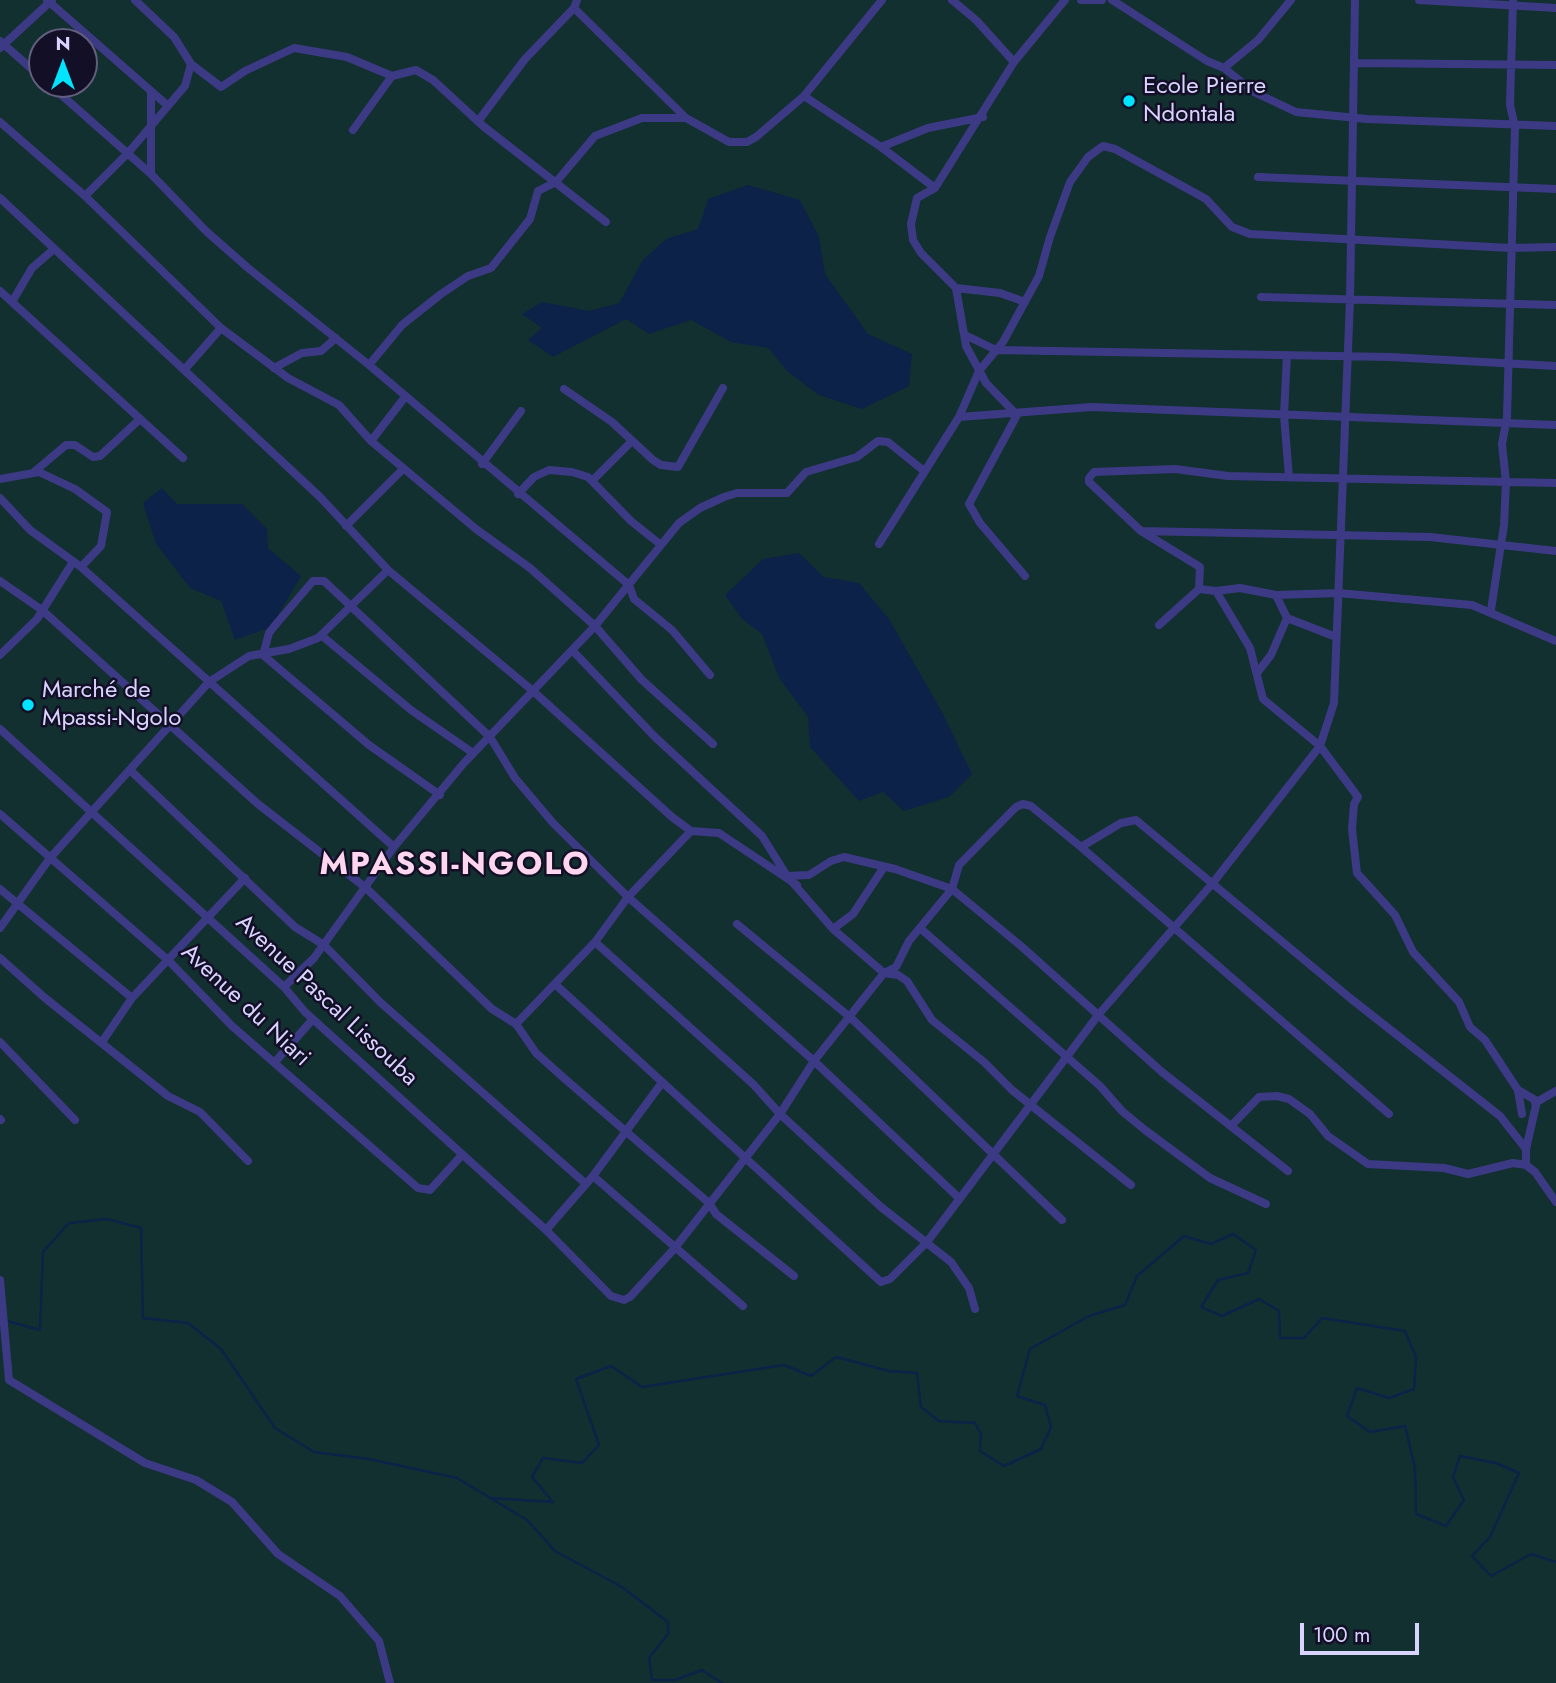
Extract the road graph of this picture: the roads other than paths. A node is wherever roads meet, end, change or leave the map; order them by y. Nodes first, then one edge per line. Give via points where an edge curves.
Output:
1 (135, 0) edge
2 (883, 0) edge
3 (952, 0) edge
4 (1065, 0) edge
5 (1081, 0) edge
6 (1102, 0) edge
7 (1112, 0) edge
8 (1291, 0) edge
9 (1355, 0) edge
10 (1419, 0) edge
11 (50, 1) edge
12 (1512, 3) edge
13 (575, 4) edge
14 (1556, 8) edge
15 (1, 44) edge
16 (1014, 62) junction
17 (1356, 63) junction
18 (1511, 63) junction
19 (191, 64) junction
20 (1556, 65) edge
21 (28, 66) edge
22 (1224, 68) junction
23 (391, 76) junction
24 (151, 92) junction
25 (804, 96) junction
26 (65, 98) edge
27 (167, 105) junction
28 (982, 117) junction
29 (687, 118) junction
30 (1355, 118) junction
31 (478, 120) junction
32 (0, 122) edge
33 (150, 125) junction
34 (1556, 126) edge
35 (1515, 127) junction
36 (353, 130) dead end
37 (881, 148) junction
38 (128, 153) junction
39 (151, 174) junction
40 (1258, 177) dead end
41 (1352, 179) junction
42 (556, 182) junction
43 (935, 188) junction
44 (1513, 188) junction
45 (1556, 189) edge
46 (85, 196) junction
47 (0, 198) edge
48 (606, 222) dead end
49 (1351, 239) junction
50 (1556, 247) edge
51 (54, 248) junction
52 (1510, 248) junction
53 (956, 288) junction
54 (0, 291) edge
55 (1261, 297) dead end
56 (1350, 299) junction
57 (12, 302) junction
58 (1025, 302) junction
59 (1509, 305) junction
60 (1556, 305) edge
61 (221, 328) junction
62 (965, 335) junction
63 (336, 338) junction
64 (996, 350) junction
65 (1287, 355) junction
66 (1347, 358) junction
67 (369, 365) junction
68 (1509, 365) junction
69 (1556, 366) edge
70 (274, 368) junction
71 (185, 369) junction
72 (979, 371) junction
73 (723, 388) dead end
74 (564, 389) dead end
75 (405, 397) junction
76 (521, 411) dead end
77 (1017, 415) junction
78 (1284, 415) junction
79 (960, 417) junction
80 (1345, 418) junction
81 (140, 419) junction
82 (1505, 425) junction
83 (1556, 425) edge
84 (371, 441) junction
85 (632, 441) junction
86 (183, 458) dead end
87 (482, 464) junction
88 (403, 469) junction
89 (924, 471) junction
90 (34, 472) junction
91 (1289, 477) junction
92 (1343, 478) junction
93 (0, 479) edge
94 (592, 481) junction
95 (1506, 482) junction
96 (1556, 483) edge
97 (518, 494) junction
98 (0, 498) edge
99 (346, 526) junction
100 (1141, 531) junction
101 (1339, 536) junction
102 (879, 544) dead end
103 (661, 545) junction
104 (1500, 546) junction
105 (1556, 551) edge
106 (77, 564) junction
107 (388, 570) junction
108 (1025, 576) dead end
109 (0, 581) edge
110 (629, 585) junction
111 (1199, 589) junction
112 (1216, 591) junction
113 (1338, 593) junction
114 (1276, 595) junction
115 (351, 608) junction
116 (42, 610) junction
117 (1491, 610) junction
118 (1287, 618) junction
119 (1159, 625) dead end
120 (595, 626) junction
121 (321, 635) junction
122 (1336, 637) junction
123 (1556, 642) edge
124 (573, 651) junction
125 (0, 655) edge
126 (263, 655) junction
127 (1256, 673) junction
128 (710, 675) dead end
129 (209, 682) junction
130 (533, 691) junction
131 (169, 724) junction
132 (0, 729) edge
133 (490, 737) junction
134 (713, 744) dead end
135 (1320, 746) junction
136 (472, 753) junction
137 (130, 771) junction
138 (440, 795) junction
139 (93, 811) junction
140 (0, 814) edge
141 (691, 831) junction
142 (394, 847) junction
143 (1081, 847) junction
144 (50, 858) junction
145 (884, 867) junction
146 (787, 876) junction
147 (245, 878) junction
148 (1212, 884) junction
149 (797, 885) junction
150 (366, 888) junction
151 (0, 889) edge
152 (952, 889) junction
153 (628, 897) junction
154 (17, 904) junction
155 (208, 918) junction
156 (737, 924) dead end
157 (1176, 926) junction
158 (0, 928) edge
159 (919, 928) junction
160 (832, 929) junction
161 (595, 942) junction
162 (324, 945) junction
163 (0, 958) edge
164 (169, 961) junction
165 (884, 973) junction
166 (556, 985) junction
167 (284, 987) junction
168 (132, 998) junction
169 (1099, 1014) junction
170 (851, 1018) junction
171 (313, 1019) junction
172 (516, 1024) junction
173 (0, 1042) edge
174 (102, 1042) junction
175 (1067, 1057) junction
176 (814, 1061) junction
177 (275, 1062) junction
178 (661, 1084) junction
179 (1518, 1090) junction
180 (1556, 1091) edge
181 (1538, 1101) junction
182 (1030, 1102) junction
183 (780, 1114) junction
184 (1389, 1114) dead end
185 (1522, 1114) junction
186 (75, 1120) dead end
187 (1508, 1124) junction
188 (1231, 1126) junction
189 (626, 1132) junction
190 (1526, 1149) junction
191 (992, 1152) junction
192 (463, 1155) junction
193 (745, 1157) junction
194 (248, 1161) dead end
195 (1513, 1163) junction
196 (1526, 1166) junction
197 (1288, 1171) dead end
198 (593, 1175) junction
199 (586, 1184) junction
200 (1130, 1185) dead end
201 (959, 1198) junction
202 (1556, 1202) edge
203 (709, 1203) junction
204 (1266, 1203) dead end
205 (1062, 1220) dead end
206 (546, 1230) junction
207 (927, 1242) junction
208 (674, 1249) junction
209 (794, 1276) dead end
210 (0, 1280) edge
211 (743, 1306) dead end
212 (975, 1309) dead end
213 (390, 1683) edge

1 - 19 street via 174,37
2 - 25 street
3 - 16 street
4 - 16 street
5 - 6 street
7 - 22 street
8 - 22 street via 1258,40
9 - 17 street
10 - 12 street
11 - 15 street
11 - 24 street
12 - 14 street
12 - 18 street
13 - 29 street
13 - 31 street
15 - 21 street
16 - 28 street
17 - 18 street
17 - 30 street
18 - 20 street
18 - 35 street via 1510,106
19 - 23 street via 217,86 225,87 245,71 294,48 348,57
19 - 27 street via 185,86
22 - 30 street via 1254,92 1296,112
23 - 31 street via 411,69 426,75
23 - 36 street
24 - 27 street
24 - 33 street
25 - 29 street via 747,142 729,142
25 - 37 street
26 - 38 street
27 - 33 street
28 - 37 street via 928,128
28 - 43 street
29 - 42 street via 642,118 605,131 586,145
30 - 35 street
30 - 41 street
31 - 42 street
32 - 46 street
33 - 38 street
33 - 39 street
34 - 35 street
35 - 44 street
37 - 43 street
38 - 39 street
38 - 46 street
39 - 63 street via 206,231
40 - 41 street
41 - 44 street
41 - 49 street
42 - 48 street
42 - 67 street via 538,191 530,219 491,268 464,278 437,297 402,325
43 - 53 street via 917,198 911,223 913,240
44 - 45 street
44 - 52 street
46 - 61 street
47 - 51 street
49 - 52 street
49 - 56 street
49 - 58 street via 1240,231 1206,199 1103,146 1070,182 1039,276
50 - 52 street
51 - 57 street via 32,268
51 - 71 street
52 - 59 street
53 - 58 street via 1000,293
53 - 62 street
54 - 57 street
55 - 56 street
56 - 59 street
56 - 66 street
57 - 81 street
58 - 64 street
59 - 60 street
59 - 68 street
61 - 70 street
61 - 71 street
62 - 64 street
62 - 72 street
63 - 67 street
63 - 70 street via 321,351 302,354
64 - 65 street
64 - 72 street
65 - 66 street
65 - 78 street
66 - 68 street
66 - 80 street
67 - 75 street
68 - 69 street
68 - 82 street
70 - 84 street via 339,405
71 - 99 street
72 - 77 street
72 - 79 street
73 - 85 street via 678,467 661,465
74 - 85 street
75 - 84 street
75 - 87 street
76 - 87 street
77 - 78 street via 1048,408 1092,407
77 - 79 street
77 - 108 street via 969,504
78 - 80 street
78 - 91 street
79 - 89 street
80 - 82 street
80 - 92 street
81 - 86 street
81 - 90 street via 100,456 66,445
82 - 83 street
82 - 95 street
84 - 88 street
85 - 94 street
87 - 97 street
88 - 99 street
88 - 120 street via 530,568
89 - 102 street
89 - 103 street via 888,442 878,441 856,457 806,471 787,493 737,494 700,508
90 - 93 street
90 - 106 street via 75,489 107,512 101,546
91 - 92 street
91 - 100 street via 1175,469 1090,475 1089,482
92 - 95 street
92 - 101 street
94 - 97 street via 572,472 549,470 534,477
94 - 103 street
95 - 96 street
95 - 104 street
97 - 110 street
98 - 106 street via 30,530
99 - 107 street
100 - 101 street
100 - 111 street via 1200,567
101 - 104 street via 1430,537
101 - 113 street
103 - 110 street
104 - 105 street
104 - 117 street
106 - 116 street
106 - 129 street
107 - 115 street
107 - 130 street
109 - 116 street
110 - 120 street
110 - 128 street via 634,599 672,630
111 - 112 street
111 - 119 street
112 - 114 street via 1240,588
112 - 127 street via 1250,648
113 - 114 street
113 - 117 street via 1450,601
113 - 122 street
114 - 118 street
115 - 121 street
115 - 126 street via 324,581 316,579 270,633
115 - 133 street
116 - 125 street
116 - 131 street
117 - 123 street
118 - 122 street
118 - 127 street via 1271,655
120 - 124 street
120 - 134 street via 642,680
121 - 126 street via 306,645
121 - 136 street via 411,710
122 - 135 street via 1334,703
124 - 130 street
124 - 146 street via 654,736 762,836
126 - 129 street via 249,656
126 - 138 street via 369,745
127 - 135 street via 1263,699
129 - 131 street
129 - 142 street
130 - 133 street
130 - 141 street
131 - 137 street
131 - 150 street via 258,804
132 - 139 street, Avenue Pascal Lissouba
133 - 136 street
133 - 153 street via 515,778 552,823
135 - 148 street
135 - 179 street via 1358,797 1353,804 1352,829 1357,873 1395,915 1413,952 1459,1002 1470,1027 1485,1040
136 - 138 street
137 - 139 street
137 - 147 street
138 - 142 street
139 - 144 street
139 - 155 street, Avenue Pascal Lissouba
140 - 144 street, Avenue du Niari
141 - 149 street via 719,833
141 - 153 street
142 - 150 street
143 - 148 street via 1121,823 1136,820
143 - 152 street via 1023,804 959,865
143 - 157 street
144 - 154 street
144 - 164 street, Avenue du Niari
145 - 146 street via 844,857 809,875
145 - 152 street
145 - 160 street via 853,914
146 - 149 street
147 - 155 street
147 - 162 street via 295,927
148 - 157 street
148 - 187 street
149 - 160 street
150 - 162 street
150 - 172 street via 492,1009
151 - 154 street
152 - 159 street
152 - 169 street
153 - 161 street
153 - 176 street
154 - 158 street
154 - 168 street
155 - 164 street
155 - 167 street, Avenue Pascal Lissouba
156 - 170 street
157 - 169 street
157 - 184 street
159 - 165 street via 896,967
159 - 175 street
160 - 165 street
161 - 166 street
161 - 183 street via 753,1084
162 - 167 street
162 - 199 street via 380,1002
163 - 174 street
164 - 168 street
164 - 177 street, Avenue du Niari via 232,1026
165 - 170 street
165 - 182 street via 907,981 932,1020
166 - 172 street
166 - 178 street
167 - 171 street, Avenue Pascal Lissouba
168 - 174 street
169 - 175 street
169 - 188 street
170 - 176 street
170 - 191 street
171 - 177 street
171 - 192 street, Avenue Pascal Lissouba
172 - 189 street via 536,1053
173 - 186 street
174 - 194 street via 168,1096 200,1112
175 - 182 street
175 - 204 street via 1122,1111 1177,1154 1210,1178
176 - 183 street
176 - 201 street
177 - 192 street, Avenue du Niari via 418,1188 430,1190
178 - 189 street
178 - 193 street
179 - 181 street
179 - 185 street
180 - 181 street
181 - 185 street
181 - 190 street
182 - 191 street
182 - 200 street
183 - 193 street
183 - 207 street via 881,1207
185 - 187 street
187 - 190 street
188 - 195 street via 1259,1097 1277,1096 1310,1114 1328,1136 1374,1166 1444,1168 1468,1174
188 - 197 street
189 - 198 street
189 - 203 street
190 - 195 street
190 - 196 street
191 - 201 street
191 - 205 street
192 - 206 street, Avenue Pascal Lissouba
193 - 203 street
193 - 207 street via 881,1282 890,1279
195 - 196 street
196 - 202 street
198 - 199 street
198 - 208 street
199 - 206 street
201 - 207 street
203 - 208 street
203 - 209 street via 716,1214
206 - 208 street, Avenue Pascal Lissouba via 611,1296 624,1300
207 - 212 street via 962,1275
208 - 211 street
210 - 213 street via 9,1380 145,1463 196,1480 232,1502 278,1554 340,1596 379,1641

